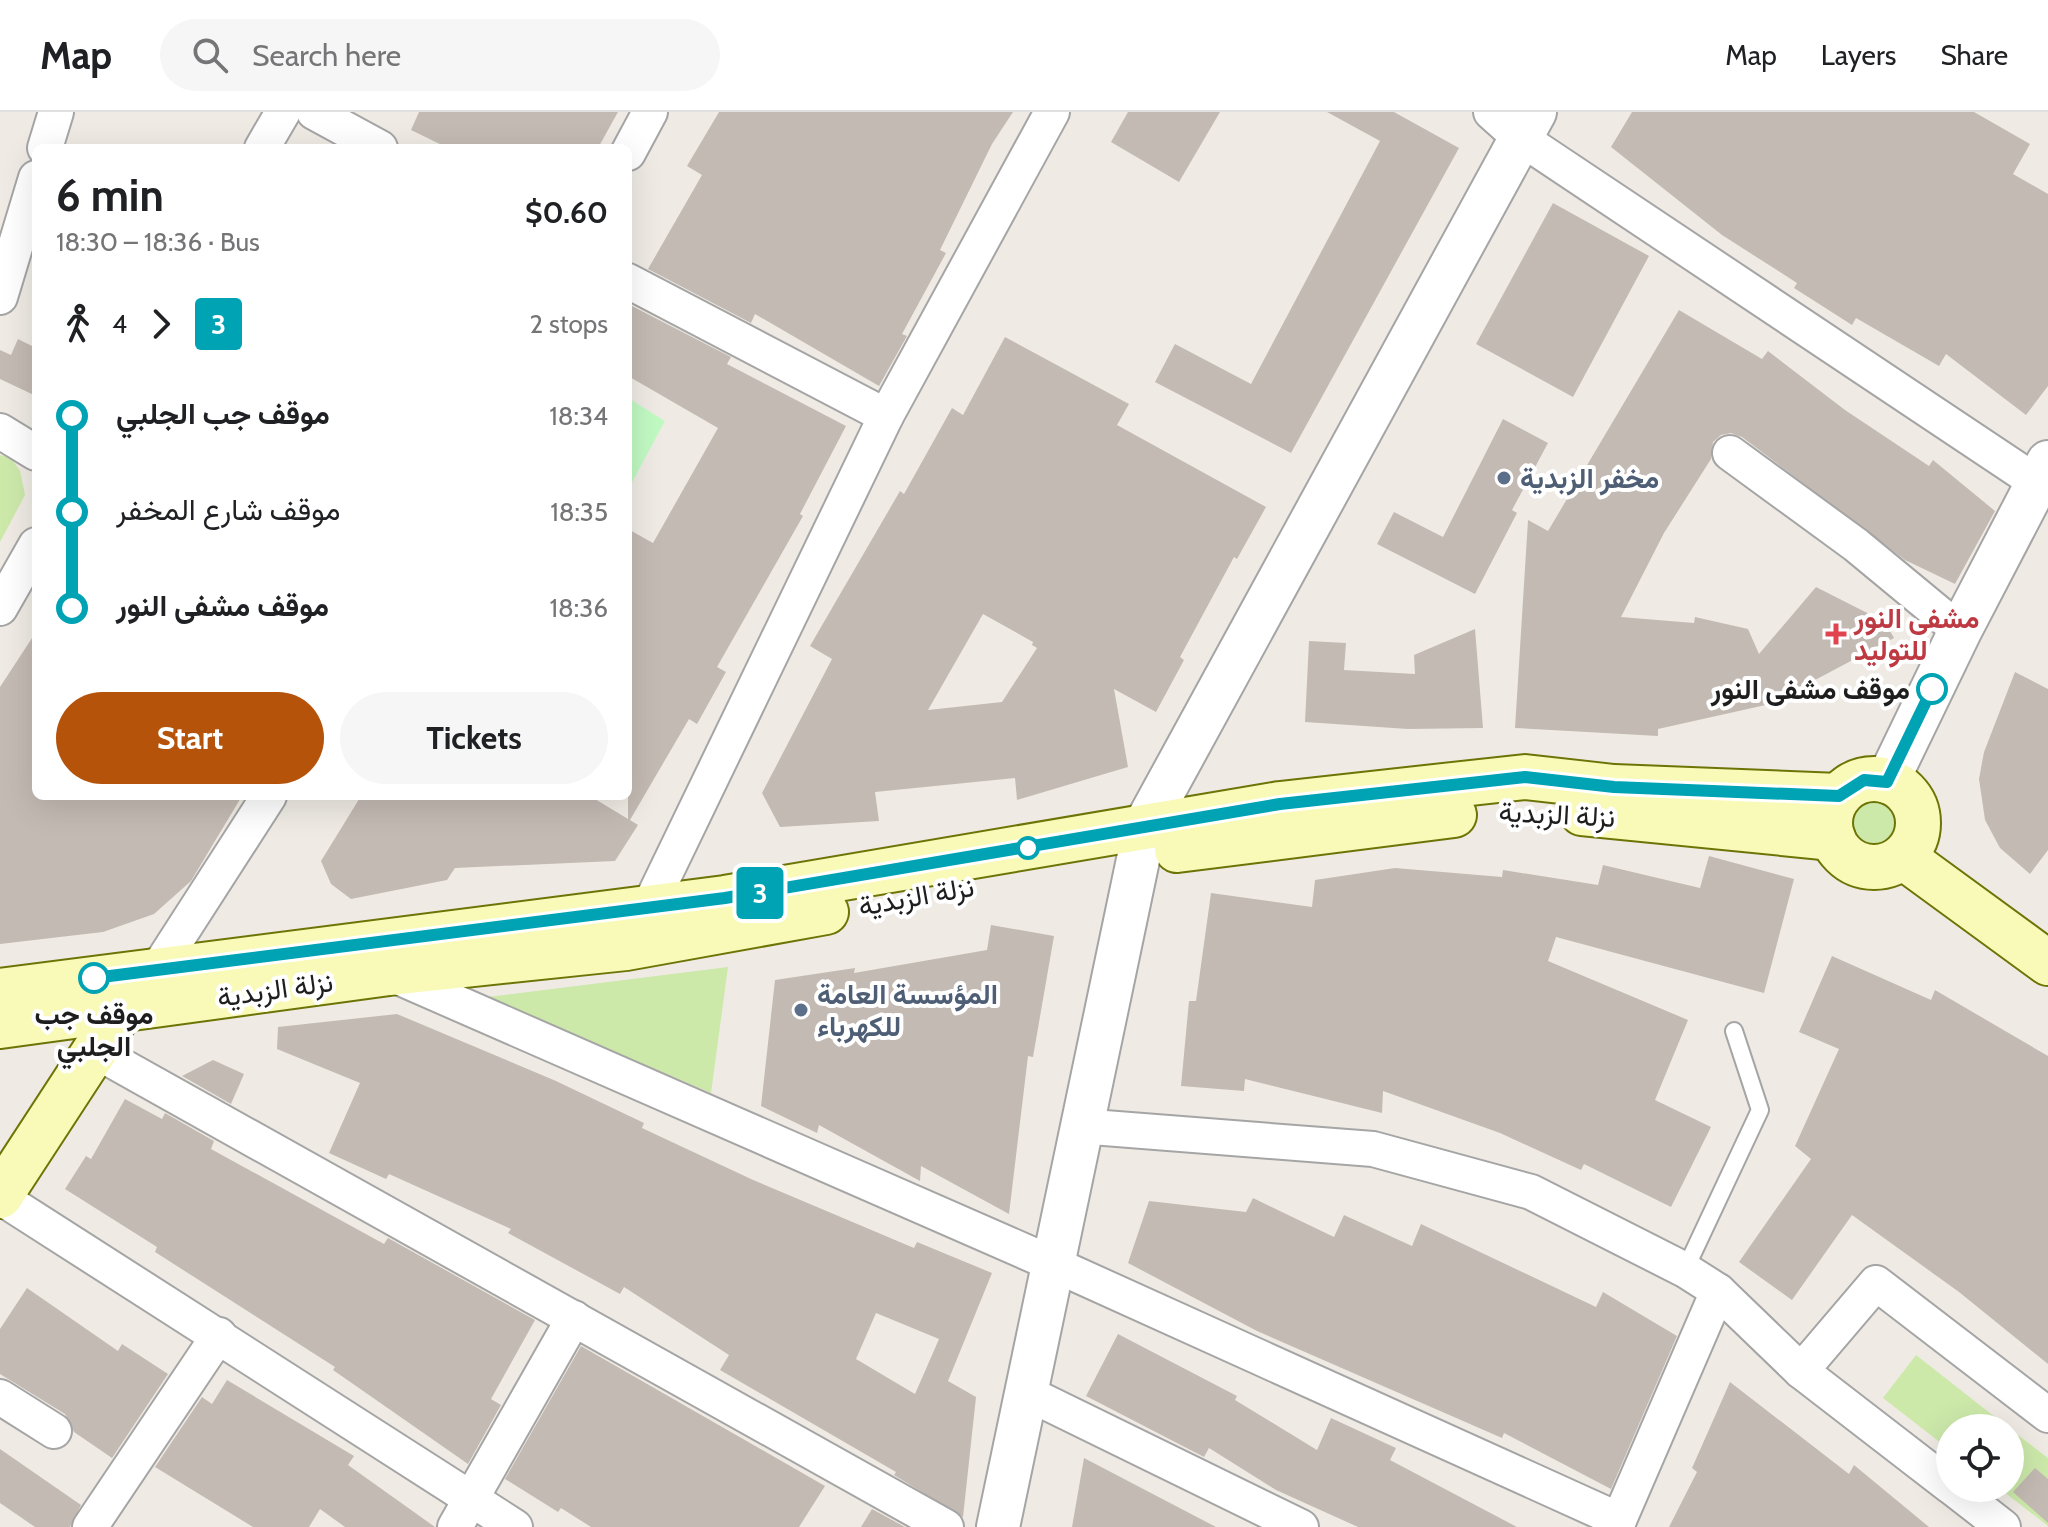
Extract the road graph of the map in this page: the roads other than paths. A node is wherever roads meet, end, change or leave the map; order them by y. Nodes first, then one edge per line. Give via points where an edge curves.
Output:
1 (56, 112) edge
2 (283, 112) edge
3 (314, 112) edge
4 (650, 112) edge
5 (1052, 112) edge
6 (1515, 120) edge
7 (46, 144) edge
8 (264, 144) edge
9 (373, 144) edge
10 (632, 146) edge
11 (32, 191) edge
12 (632, 283) edge
13 (0, 297) edge
14 (886, 416) junction
15 (0, 431) edge
16 (32, 451) edge
17 (1730, 453) dead end
18 (2045, 478) edge
19 (32, 552) edge
20 (0, 608) edge
21 (1960, 631) junction
22 (1887, 782) junction
23 (266, 800) edge
24 (1836, 817) junction
25 (1141, 841) junction
26 (1903, 857) junction
27 (648, 909) junction
28 (2048, 963) edge
29 (157, 970) junction
30 (389, 973) junction
31 (0, 991) edge
32 (122, 1009) junction
33 (0, 1026) edge
34 (1734, 1031) dead end
35 (97, 1052) junction
36 (1079, 1126) junction
37 (0, 1197) edge
38 (1051, 1263) junction
39 (1685, 1270) junction
40 (1718, 1291) junction
41 (574, 1318) junction
42 (219, 1335) junction
43 (1801, 1371) junction
44 (1025, 1392) junction
45 (0, 1397) edge
46 (2048, 1415) edge
47 (54, 1431) dead end
48 (1936, 1475) edge
49 (1970, 1502) edge
50 (464, 1513) edge
51 (1617, 1524) edge
52 (90, 1527) edge
53 (515, 1527) edge
54 (946, 1527) edge
55 (998, 1527) edge
56 (1301, 1527) edge
57 (2003, 1527) edge

1 - 7 street
2 - 8 street
3 - 9 street
4 - 10 street
5 - 14 street
6 - 18 street
6 - 25 street
11 - 13 street
12 - 14 street
14 - 27 street
15 - 16 street
17 - 21 street via 1856,545
18 - 21 street
19 - 20 street
21 - 22 street
22 - 24 main road via 1864,780
22 - 26 main road via 1905,792 1918,819 1917,833
23 - 29 street
24 - 25 main road, نزلة الزبدية via 1525,777 1280,804
24 - 26 main road via 1849,860 1877,867
25 - 27 main road, نزلة الزبدية
25 - 30 main road, نزلة الزبدية via 626,948
25 - 36 street
26 - 28 main road
27 - 29 main road, نزلة الزبدية
29 - 31 main road, نزلة الزبدية
30 - 32 main road, نزلة الزبدية
30 - 38 street
32 - 33 main road, نزلة الزبدية
32 - 35 main road
34 - 39 lane via 1760,1110
35 - 37 main road
35 - 41 street
36 - 38 street
36 - 39 street via 1373,1149 1531,1192
37 - 42 street
38 - 44 street
38 - 51 street
39 - 40 street
40 - 43 street
40 - 51 street
41 - 50 street
41 - 54 street
42 - 50 street
42 - 52 street
43 - 46 street via 1876,1283
43 - 48 street
44 - 55 street
44 - 56 street
45 - 47 street
49 - 57 street
50 - 53 street

